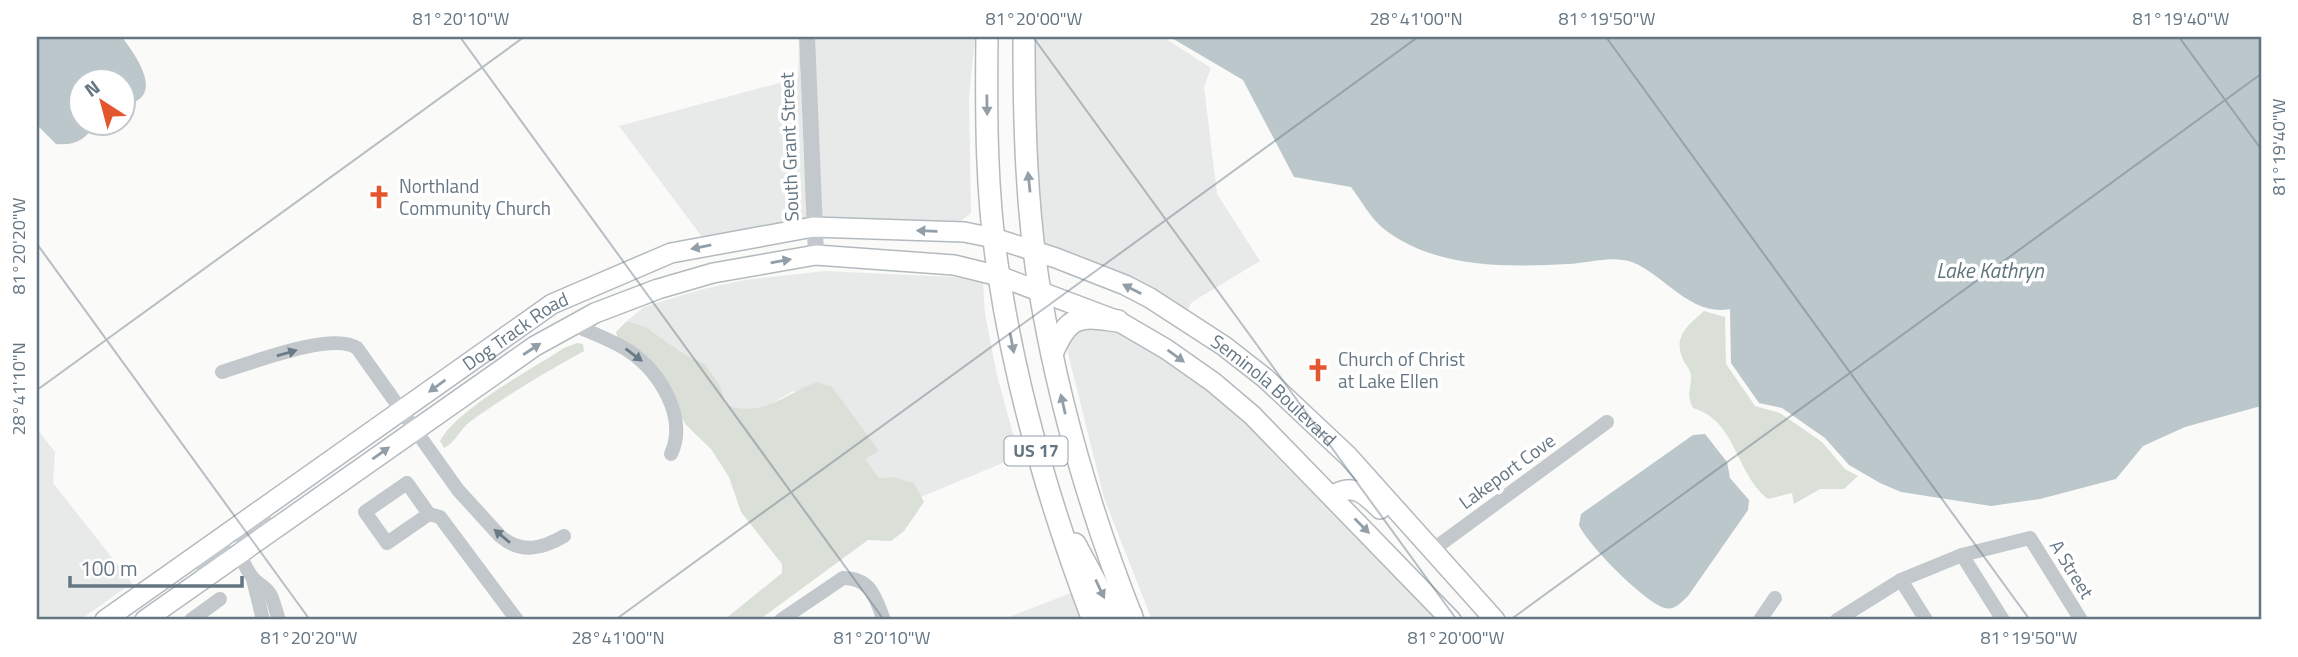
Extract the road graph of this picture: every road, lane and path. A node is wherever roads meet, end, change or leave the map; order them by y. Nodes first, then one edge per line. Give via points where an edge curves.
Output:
1 (807, 37) edge
2 (987, 37) edge
3 (1024, 37) edge
4 (813, 227) junction
5 (994, 238) junction
6 (1035, 250) junction
7 (816, 255) junction
8 (999, 276) junction
9 (1040, 290) junction
10 (1118, 321) junction
11 (573, 325) junction
12 (1052, 354) junction
13 (222, 372) dead end
14 (402, 412) junction
15 (1607, 422) dead end
16 (415, 429) junction
17 (366, 436) junction
18 (671, 454) dead end
19 (1332, 496) junction
20 (1053, 509) junction
21 (429, 514) junction
22 (226, 535) junction
23 (564, 536) dead end
24 (1431, 551) junction
25 (239, 554) junction
26 (1962, 555) junction
27 (1901, 580) junction
28 (1775, 598) dead end
29 (220, 599) dead end
30 (1132, 617) edge
31 (272, 619) edge
32 (1843, 619) edge
33 (105, 620) edge
34 (131, 620) edge
35 (145, 620) edge
36 (191, 620) edge
37 (517, 620) edge
38 (781, 620) edge
39 (884, 620) edge
40 (1093, 620) edge
41 (1451, 620) edge
42 (1495, 620) edge
43 (1760, 620) edge
44 (1926, 620) edge
45 (2003, 620) edge
46 (2081, 620) edge

1 - 4 street, South Grant Street
2 -> 5 main road, US 17
6 -> 3 main road, US 17 via 1026,154
5 -> 4 main road, Dog Track Road via 964,232
4 - 7 street, South Grant Street
4 -> 14 main road, Dog Track Road via 671,253 552,304
5 - 6 main road, Seminola Boulevard
5 - 8 main road, US 17
6 - 9 main road, US 17
24 -> 6 main road, Seminola Boulevard via 1348,456 1224,346 1125,285
7 - 8 main road, Dog Track Road via 954,265
11 -> 7 main road, Dog Track Road via 646,294 713,273
8 - 9 main road, Seminola Boulevard
8 -> 20 main road, US 17
9 - 10 main road, Seminola Boulevard
9 - 12 main road, US 17
10 - 12 main road via 1084,316 1071,322
10 -> 19 main road, Seminola Boulevard via 1213,382
16 -> 11 main road, Dog Track Road
11 -> 18 street via 616,343 643,361 674,414 678,432
30 -> 12 main road, US 17 via 1089,499
13 -> 14 street via 345,341 357,348
14 - 16 street
14 - 17 main road, Dog Track Road
15 - 24 street, Lakeport Cove
23 -> 16 street via 528,549 508,543 458,490
25 -> 16 main road, Dog Track Road
17 - 22 main road, Dog Track Road
17 - 25 street via 344,462 248,531
19 - 24 main road via 1344,489 1362,492 1411,543
19 -> 41 main road, Seminola Boulevard
20 -> 30 main road via 1107,606
20 - 40 main road, US 17
21 - 21 street via 407,483 365,512 387,543
21 - 37 street via 440,517
22 - 33 main road, Dog Track Road
22 - 34 street via 225,546 209,565
24 - 42 main road, Seminola Boulevard
25 - 31 street via 253,579 269,592
25 - 35 main road, Dog Track Road
26 - 27 street
26 - 45 street
26 - 46 street, A Street via 2030,538
27 - 32 street
27 - 44 street
28 - 43 street
29 - 36 street
38 - 39 street via 842,578 867,584

